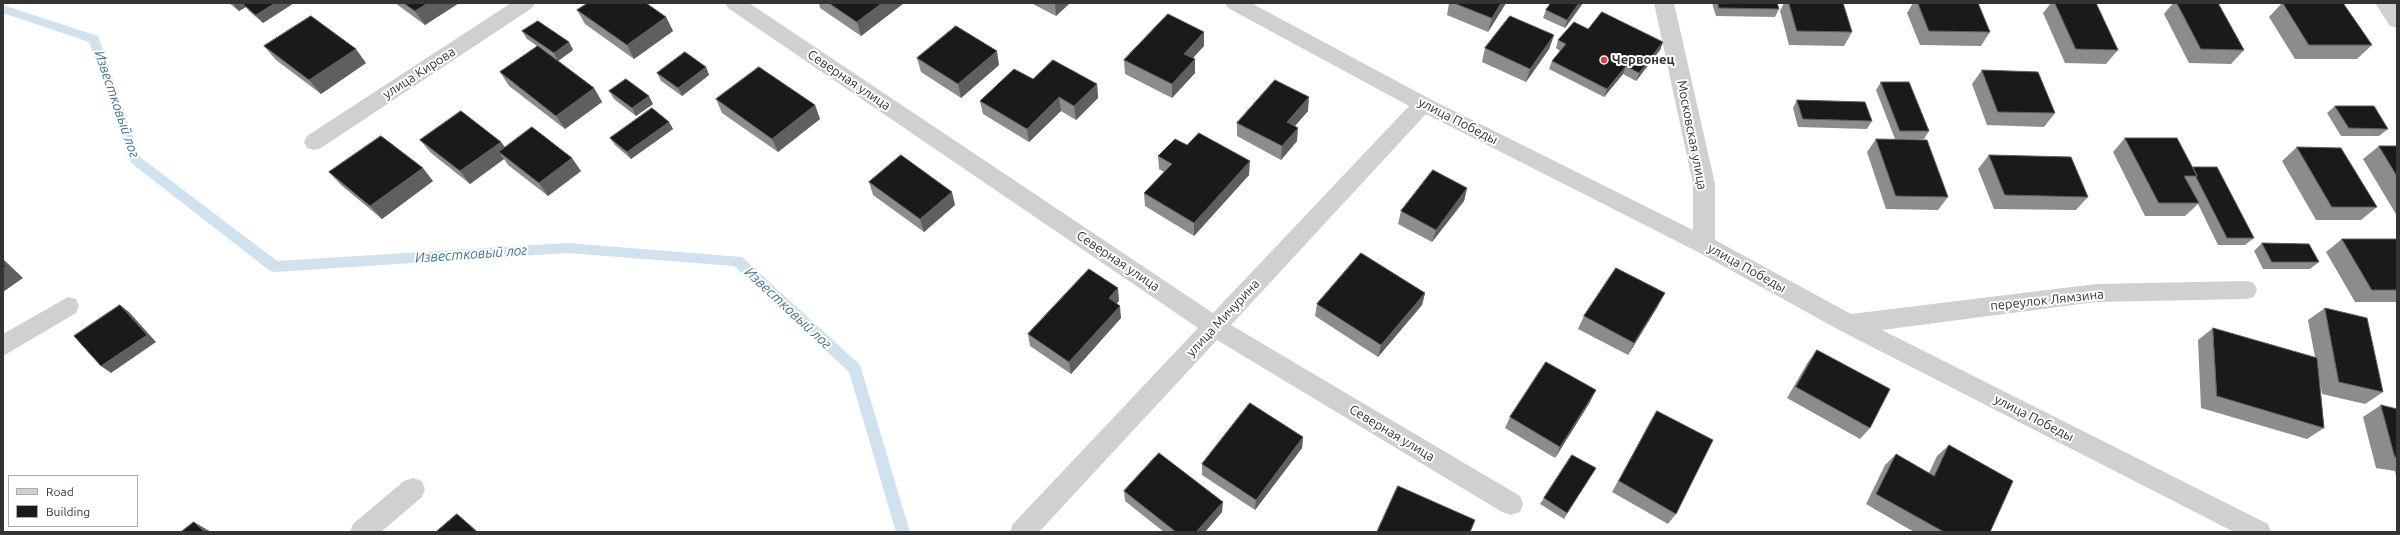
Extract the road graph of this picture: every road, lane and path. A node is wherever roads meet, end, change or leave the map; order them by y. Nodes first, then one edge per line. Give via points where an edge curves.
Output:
1 (525, 3) edge
2 (735, 3) edge
3 (1235, 3) edge
4 (1664, 3) edge
5 (2384, 3) edge
6 (2397, 21) edge
7 (1423, 104) junction
8 (314, 142) dead end
9 (1704, 245) junction
10 (2246, 290) dead end
11 (68, 306) dead end
12 (1849, 324) junction
13 (1216, 327) junction
14 (3, 346) edge
15 (413, 489) dead end
16 (1511, 504) dead end
17 (362, 532) edge
18 (1022, 532) edge
19 (2259, 532) edge

1 - 8 street, улица Кирова
2 - 13 street, Северная улица
3 - 7 street, улица Победы
4 - 9 street, Московская улица via 1704,184
5 - 6 street
7 - 9 street, улица Победы
7 - 13 street, улица Мичурина
9 - 12 street, улица Победы
10 - 12 street, переулок Лямзина via 2096,293
11 - 14 street
12 - 19 street, улица Победы
13 - 16 street, Северная улица
13 - 18 street, улица Мичурина
15 - 17 street

